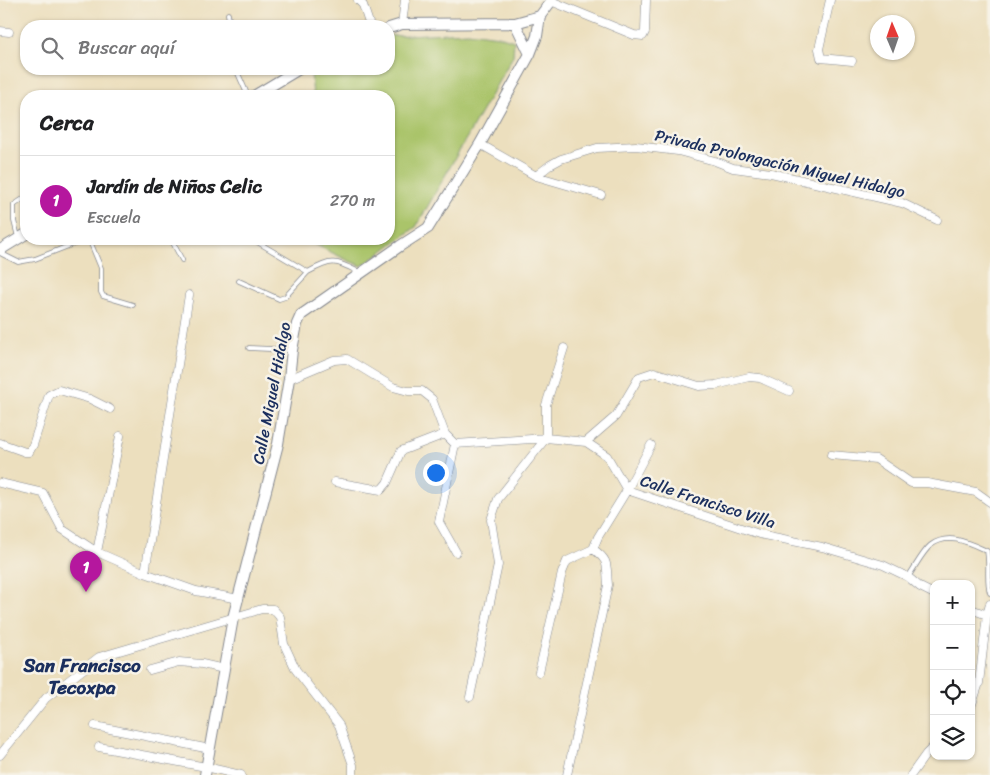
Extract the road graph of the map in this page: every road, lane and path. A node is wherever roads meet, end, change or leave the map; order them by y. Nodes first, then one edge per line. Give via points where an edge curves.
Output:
1 (358, 0) edge
2 (405, 0) edge
3 (646, 0) edge
4 (830, 0) edge
5 (551, 1) edge
6 (228, 14) dead end
7 (540, 16) junction
8 (229, 20) edge
9 (368, 20) edge
10 (515, 23) junction
11 (402, 24) junction
12 (395, 26) edge
13 (0, 31) edge
14 (9, 32) dead end
15 (530, 54) junction
16 (852, 61) dead end
17 (239, 75) edge
18 (289, 75) edge
19 (245, 90) edge
20 (264, 90) edge
21 (480, 144) junction
22 (536, 176) junction
23 (601, 195) dead end
24 (20, 202) edge
25 (937, 220) dead end
26 (20, 233) edge
27 (20, 238) edge
28 (70, 245) edge
29 (92, 245) edge
30 (174, 245) edge
31 (262, 245) edge
32 (0, 251) edge
33 (182, 260) dead end
34 (308, 272) junction
35 (361, 273) junction
36 (240, 281) dead end
37 (189, 295) dead end
38 (132, 305) dead end
39 (249, 348) dead end
40 (564, 348) dead end
41 (292, 350) junction
42 (290, 379) junction
43 (789, 391) dead end
44 (110, 409) dead end
45 (445, 434) junction
46 (120, 436) dead end
47 (546, 438) junction
48 (586, 442) junction
49 (0, 443) edge
50 (455, 444) junction
51 (651, 445) dead end
52 (831, 455) dead end
53 (335, 482) dead end
54 (0, 483) edge
55 (627, 490) junction
56 (990, 502) edge
57 (593, 549) junction
58 (97, 552) junction
59 (456, 552) dead end
60 (145, 573) junction
61 (908, 577) junction
62 (930, 592) edge
63 (990, 594) edge
64 (239, 599) junction
65 (990, 604) edge
66 (975, 610) edge
67 (987, 614) junction
68 (233, 618) junction
69 (224, 668) junction
70 (150, 670) dead end
71 (539, 672) dead end
72 (975, 695) edge
73 (470, 697) dead end
74 (95, 726) dead end
75 (100, 747) dead end
76 (210, 749) junction
77 (930, 750) edge
78 (0, 755) edge
79 (206, 771) edge
80 (241, 775) edge
81 (353, 775) edge
82 (566, 775) edge
83 (911, 775) edge

1 - 9 street
2 - 11 street
3 - 5 street via 645,32 642,36
4 - 16 street via 819,49 821,58
5 - 7 street
6 - 8 lane
7 - 10 street
7 - 15 street, Calle Miguel Hidalgo
10 - 11 street
10 - 15 street
11 - 12 street
13 - 14 street
15 - 21 street, Calle Miguel Hidalgo
17 - 19 lane
18 - 20 street
21 - 22 street
21 - 35 street, Calle Miguel Hidalgo via 428,228
22 - 23 street
22 - 25 street, Privada Prolongación Miguel Hidalgo via 561,159 597,148 636,146 678,152 732,168 771,173 902,203
24 - 26 lane via 14,205 14,221
27 - 32 street
28 - 32 lane via 18,262
29 - 38 lane via 100,268 103,296
30 - 33 lane
31 - 34 lane
34 - 35 lane via 338,262
34 - 36 lane via 285,297 279,299
35 - 41 street, Calle Miguel Hidalgo via 301,315
37 - 60 street
39 - 41 lane
40 - 47 street via 546,405
41 - 42 street, Calle Miguel Hidalgo
42 - 45 street via 334,360 347,359 393,387 422,391 432,399
42 - 64 street, Calle Miguel Hidalgo via 278,444
43 - 48 street via 760,378 699,386 654,372 639,377 616,416
44 - 49 street via 58,390 49,395 29,452
45 - 50 street
45 - 53 street via 402,451 381,490
46 - 58 street
47 - 48 street, Calle Francisco Villa
47 - 50 street, Calle Francisco Villa
47 - 73 street via 498,499 491,520 498,564
48 - 55 street, Calle Francisco Villa via 607,456
50 - 59 street via 439,522
51 - 55 street
52 - 56 street via 876,459 911,483 976,492
54 - 58 street via 43,493 62,529
55 - 57 street
55 - 61 street, Calle Francisco Villa via 759,534 822,547 883,565
57 - 71 street via 567,561
57 - 82 street via 604,556 608,585
58 - 60 street
60 - 64 street via 196,591
61 - 62 street, Calle Francisco Villa
61 - 63 lane via 930,546 946,538 966,541 987,551
64 - 68 street, Calle Miguel Hidalgo
65 - 67 street
66 - 67 street
67 - 72 street
68 - 69 street, Calle Miguel Hidalgo
68 - 78 street via 99,657 46,698
68 - 81 street via 262,609 273,609 280,617 284,644 296,670 339,725 353,764
69 - 70 street via 180,662
69 - 76 street, Calle Miguel Hidalgo
74 - 76 street
75 - 79 street
76 - 79 street, Calle Miguel Hidalgo
77 - 83 street
79 - 80 street

